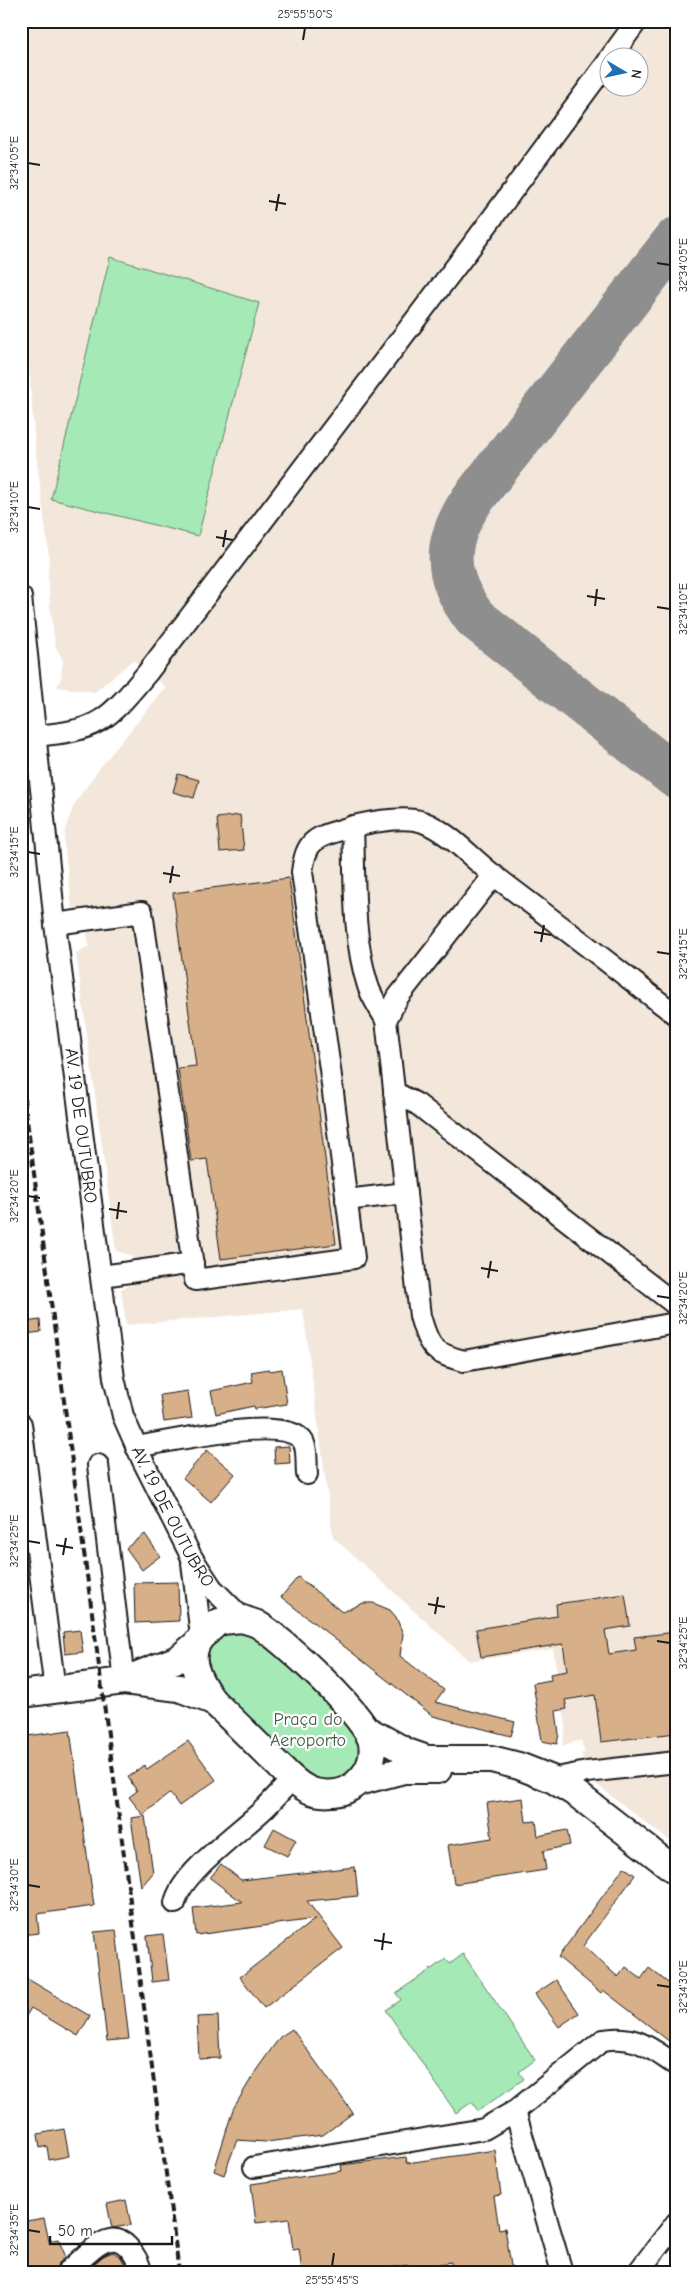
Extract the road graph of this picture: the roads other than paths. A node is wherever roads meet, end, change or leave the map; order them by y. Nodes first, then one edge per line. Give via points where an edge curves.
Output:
1 (637, 21) edge
2 (617, 48) edge
3 (600, 72) edge
4 (21, 597) edge
5 (34, 736) junction
6 (353, 826) junction
7 (494, 875) junction
8 (55, 924) junction
9 (676, 1015) edge
10 (386, 1020) junction
11 (394, 1092) junction
12 (406, 1193) junction
13 (346, 1200) junction
14 (193, 1263) junction
15 (102, 1276) junction
16 (676, 1305) edge
17 (676, 1323) edge
18 (21, 1424) edge
19 (136, 1447) junction
20 (98, 1465) dead end
21 (307, 1474) dead end
22 (27, 1517) edge
23 (192, 1556) junction
24 (243, 1619) junction
25 (198, 1640) junction
26 (124, 1681) junction
27 (55, 1690) junction
28 (21, 1694) edge
29 (213, 1701) junction
30 (367, 1730) junction
31 (676, 1762) edge
32 (519, 1766) junction
33 (292, 1779) junction
34 (552, 1780) junction
35 (358, 1782) junction
36 (676, 1871) edge
37 (175, 1903) dead end
38 (676, 2065) edge
39 (515, 2111) junction
40 (254, 2167) dead end
41 (676, 2223) edge
42 (67, 2272) edge
43 (141, 2272) edge
44 (562, 2272) edge
45 (638, 2272) edge

1 - 2 street
3 - 5 street via 148,672 119,706 94,725 66,733
4 - 5 street, AV. 19 DE OUTUBRO
5 - 8 street, AV. 19 DE OUTUBRO
6 - 7 street via 409,819 423,822 442,832
6 - 10 street via 361,954 369,987
6 - 13 street via 313,842 305,852 302,872
7 - 9 street
7 - 10 street via 398,997
8 - 14 street via 142,912
8 - 15 street, AV. 19 DE OUTUBRO
10 - 11 street
11 - 12 street
11 - 16 street via 424,1110
12 - 13 street
12 - 17 street via 420,1316 427,1339 441,1355 464,1361
13 - 14 street via 354,1258 195,1280
14 - 15 street
15 - 19 street, AV. 19 DE OUTUBRO via 114,1378 123,1416
18 - 22 street
19 - 21 street via 252,1429 275,1429 297,1435 304,1442
19 - 23 street, AV. 19 DE OUTUBRO
20 - 26 street
22 - 27 street
23 - 24 street, AV. 19 DE OUTUBRO via 212,1588
23 - 25 street
24 - 25 main road via 219,1622
24 - 30 main road via 257,1624 310,1669 348,1706
25 - 26 main road via 178,1659
25 - 29 main road via 193,1660 196,1675
26 - 27 main road
26 - 29 main road via 179,1688
27 - 28 main road
29 - 33 main road
30 - 32 main road via 426,1759 491,1759
30 - 35 main road via 372,1743 372,1758 367,1772
31 - 34 street via 587,1772
32 - 34 main road
32 - 35 main road via 475,1772 416,1768
33 - 35 main road via 308,1790 327,1794 345,1791
33 - 37 street via 266,1808 201,1866 186,1882
34 - 36 main road via 578,1795
38 - 39 street via 642,2043 620,2037 603,2040
39 - 40 street via 484,2129
39 - 44 street
41 - 45 street
42 - 43 street via 99,2244 114,2239 130,2249

